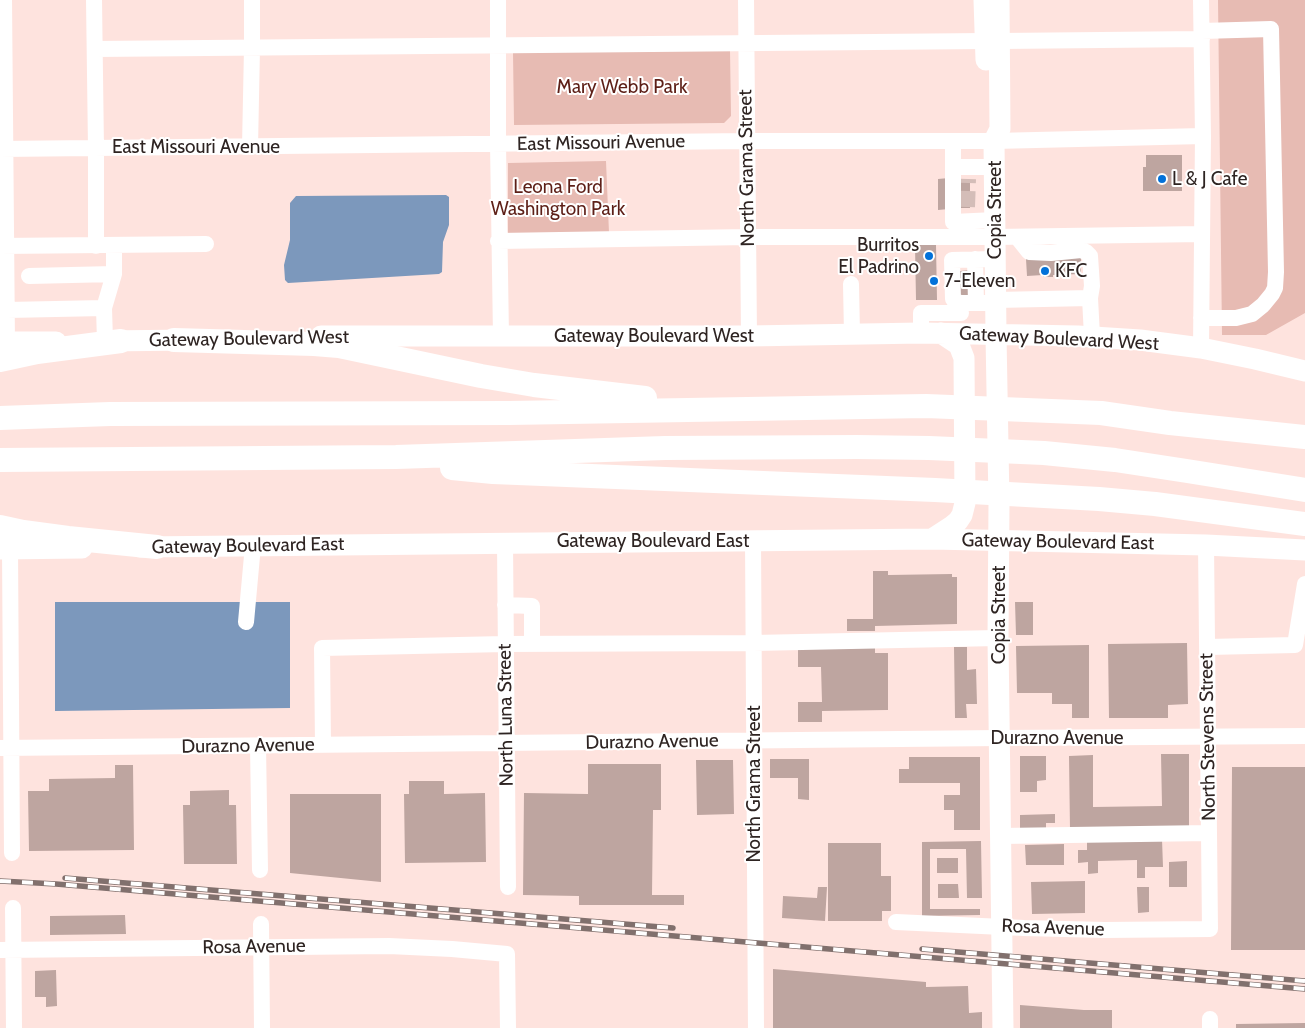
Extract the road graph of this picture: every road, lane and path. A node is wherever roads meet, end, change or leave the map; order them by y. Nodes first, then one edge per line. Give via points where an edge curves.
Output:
1 (4, 0) edge
2 (94, 0) edge
3 (252, 0) edge
4 (498, 0) edge
5 (746, 0) edge
6 (984, 0) edge
7 (999, 0) edge
8 (1201, 0) edge
9 (1202, 35) junction
10 (992, 41) junction
11 (746, 44) junction
12 (499, 46) junction
13 (252, 48) junction
14 (95, 49) junction
15 (1203, 136) junction
16 (747, 141) junction
17 (953, 141) junction
18 (994, 142) junction
19 (498, 144) junction
20 (250, 147) junction
21 (96, 148) junction
22 (2, 149) edge
23 (994, 167) junction
24 (963, 171) junction
25 (995, 228) junction
26 (1202, 234) junction
27 (748, 237) junction
28 (1018, 237) junction
29 (498, 240) junction
30 (206, 244) dead end
31 (114, 245) junction
32 (3, 246) edge
33 (96, 246) junction
34 (985, 259) junction
35 (114, 274) junction
36 (29, 276) dead end
37 (852, 284) dead end
38 (1090, 298) junction
39 (978, 304) junction
40 (104, 308) junction
41 (7, 310) junction
42 (1201, 318) junction
43 (941, 333) junction
44 (852, 334) junction
45 (996, 335) junction
46 (501, 336) junction
47 (749, 336) junction
48 (1092, 336) junction
49 (174, 340) junction
50 (113, 341) junction
51 (2, 348) edge
52 (1201, 348) junction
53 (1305, 371) edge
54 (772, 409) junction
55 (0, 418) edge
56 (1170, 423) junction
57 (1305, 437) edge
58 (1305, 452) edge
59 (396, 457) junction
60 (0, 460) edge
61 (1305, 490) edge
62 (1305, 524) edge
63 (0, 527) edge
64 (932, 539) junction
65 (999, 539) junction
66 (753, 541) junction
67 (505, 543) junction
68 (254, 545) junction
69 (1206, 545) junction
70 (157, 547) junction
71 (5, 549) edge
72 (1305, 550) edge
73 (1305, 584) edge
74 (505, 605) junction
75 (246, 622) dead end
76 (998, 638) junction
77 (754, 643) junction
78 (506, 644) junction
79 (532, 644) junction
80 (1208, 647) junction
81 (5, 650) edge
82 (1209, 736) junction
83 (1305, 736) edge
84 (1000, 738) junction
85 (754, 741) junction
86 (506, 743) junction
87 (323, 745) junction
88 (258, 746) junction
89 (6, 748) edge
90 (1209, 832) junction
91 (1001, 836) junction
92 (12, 853) dead end
93 (260, 870) dead end
94 (508, 887) dead end
95 (13, 908) dead end
96 (896, 922) dead end
97 (260, 924) dead end
98 (1002, 927) junction
99 (1210, 929) joint
100 (261, 947) junction
101 (7, 950) edge
102 (14, 1028) edge
103 (262, 1028) edge
104 (508, 1028) edge
105 (756, 1028) edge
106 (1003, 1028) edge

1 - 22 street
2 - 14 street
3 - 13 street
4 - 12 street
5 - 11 street, North Grama Street
6 - 10 main road, Copia Street
7 - 10 main road, Copia Street
8 - 9 street
9 - 10 street
9 - 15 street
9 - 42 street via 1270,29 1276,272 1272,294 1252,314 1236,318
10 - 11 street
10 - 18 main road, Copia Street via 988,128
11 - 12 street
11 - 16 street, North Grama Street
12 - 13 street
12 - 19 street
13 - 14 street
13 - 20 street
14 - 21 street
15 - 18 street, East Missouri Avenue
15 - 26 street
16 - 17 street, East Missouri Avenue
16 - 19 street, East Missouri Avenue
16 - 27 street, North Grama Street
17 - 18 street, East Missouri Avenue
17 - 24 street
18 - 23 main road, Copia Street
19 - 20 street, East Missouri Avenue
19 - 29 street
20 - 21 street, East Missouri Avenue
21 - 22 street, East Missouri Avenue
21 - 33 street
22 - 32 street
23 - 24 street
23 - 25 main road, Copia Street
24 - 25 street via 953,222 967,214
25 - 27 street
25 - 28 street
25 - 34 main road, Copia Street
26 - 28 street
26 - 42 street
27 - 29 street
27 - 47 street, North Grama Street
28 - 38 street via 1029,252 1086,252 1090,256
29 - 46 street
30 - 31 street
31 - 33 street
31 - 35 street
32 - 33 street
32 - 41 street
34 - 39 main road, Copia Street
34 - 39 street via 952,260 953,299
35 - 36 street
35 - 40 street
37 - 44 street
38 - 39 street
38 - 48 street
39 - 43 street
39 - 43 street via 921,313
39 - 45 main road, Copia Street
40 - 41 street
40 - 50 street
41 - 51 street
42 - 52 street
43 - 44 main road, Gateway Boulevard West
43 - 45 main road, Gateway Boulevard West
43 - 64 main road via 958,345 964,358 965,503 958,521
44 - 47 main road, Gateway Boulevard West
45 - 48 main road, Gateway Boulevard West
45 - 65 main road, Copia Street
46 - 47 main road, Gateway Boulevard West
46 - 49 main road, Gateway Boulevard West via 292,336 250,340
48 - 52 main road, Gateway Boulevard West
49 - 50 main road, Gateway Boulevard West
49 - 54 highway via 339,346 534,385
50 - 51 highway via 37,352
52 - 53 main road, Gateway Boulevard West
54 - 55 highway via 110,414
54 - 56 highway via 926,406 1046,410 1101,413
56 - 57 highway
56 - 58 highway
59 - 60 highway
59 - 61 highway via 665,448 929,448 1115,460
59 - 62 highway via 493,472 1099,498
63 - 70 highway
64 - 65 main road, Gateway Boulevard East
64 - 66 main road, Gateway Boulevard East
65 - 69 main road, Gateway Boulevard East
65 - 76 main road, Copia Street
66 - 67 main road, Gateway Boulevard East
66 - 77 street, North Grama Street
67 - 68 main road, Gateway Boulevard East
67 - 74 street, North Luna Street
68 - 70 main road, Gateway Boulevard East
68 - 75 street
69 - 72 main road, Gateway Boulevard East
69 - 80 street, North Stevens Street
70 - 71 main road, Gateway Boulevard East
71 - 81 street
73 - 80 street via 1294,644
74 - 78 street, North Luna Street
74 - 79 street via 532,606
76 - 77 street
76 - 84 main road, Copia Street
77 - 79 street
77 - 85 street, North Grama Street
78 - 79 street
78 - 86 street, North Luna Street
78 - 87 street via 322,648
80 - 82 street, North Stevens Street
81 - 89 street
82 - 83 street, Durazno Avenue
82 - 84 street, Durazno Avenue
82 - 90 street, North Stevens Street
84 - 85 street, Durazno Avenue
84 - 91 main road, Copia Street
85 - 86 street, Durazno Avenue
85 - 105 street, North Grama Street
86 - 87 street, Durazno Avenue
86 - 94 street, North Luna Street
87 - 88 street, Durazno Avenue
88 - 89 street, Durazno Avenue
88 - 93 street
89 - 92 street
90 - 91 street
90 - 99 street, North Stevens Street
91 - 98 main road, Copia Street
95 - 101 street
96 - 98 street, Rosa Avenue
97 - 100 street
98 - 99 street, Rosa Avenue
98 - 106 main road, Copia Street
100 - 101 street, Rosa Avenue
100 - 103 street
100 - 104 street, Rosa Avenue via 389,946 507,954
101 - 102 street

